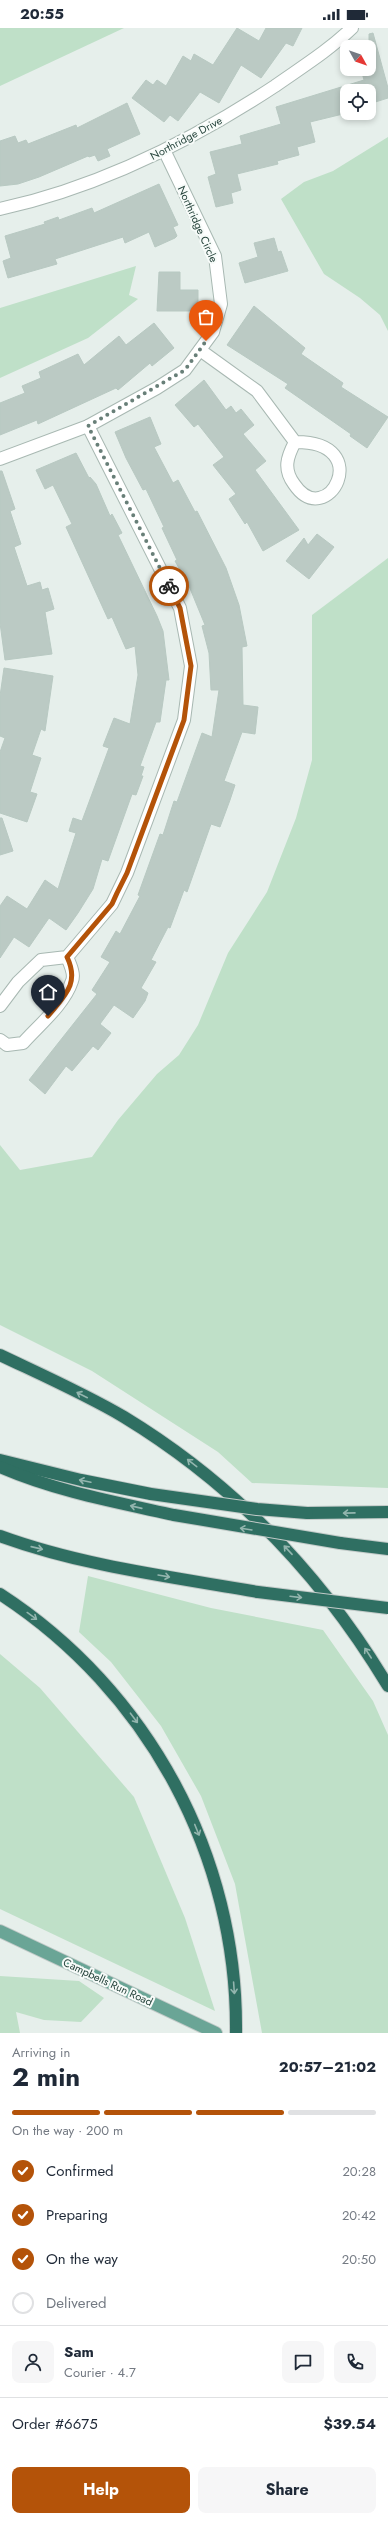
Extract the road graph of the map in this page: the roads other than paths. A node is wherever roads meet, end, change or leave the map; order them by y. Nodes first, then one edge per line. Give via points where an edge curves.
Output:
1 (352, 28) edge
2 (165, 152) junction
3 (0, 209) edge
4 (200, 350) junction
5 (88, 426) junction
6 (295, 442) junction
7 (0, 459) edge
8 (67, 957) junction
9 (0, 1006) edge
10 (0, 1040) edge
11 (0, 1355) edge
12 (0, 1460) edge
13 (0, 1467) edge
14 (388, 1512) edge
15 (0, 1536) edge
16 (388, 1549) edge
17 (0, 1594) edge
18 (388, 1608) edge
19 (388, 1686) edge
20 (0, 1931) edge
21 (216, 2033) edge
22 (236, 2033) edge

1 - 2 street, Northridge Drive via 332,48 239,109
2 - 3 street, Northridge Drive via 93,182 40,200
2 - 4 street, Northridge Circle via 215,256 221,304 212,332
4 - 5 street, Northridge Circle via 185,370
4 - 6 street via 257,391
5 - 7 street, Northridge Circle
5 - 8 street via 180,608 191,666 184,720 127,873 112,904
6 - 6 street via 287,458 287,471 294,484 303,495 316,499 327,495 338,485 340,470 337,459 327,448
8 - 9 street via 40,960 18,982
8 - 10 street via 72,967 73,980 64,996 23,1043 14,1046
19 -> 11 highway via 356,1634 316,1582 288,1549 236,1500 183,1456 123,1417
14 -> 12 highway, bridge via 307,1513 151,1494
16 -> 13 highway, bridge via 174,1516 68,1490
15 -> 18 highway, bridge via 25,1545 144,1572 258,1592
17 -> 22 highway via 36,1619 80,1657 123,1703 177,1785 204,1847 222,1908 230,1949
20 - 21 main road, Campbells Run Road

